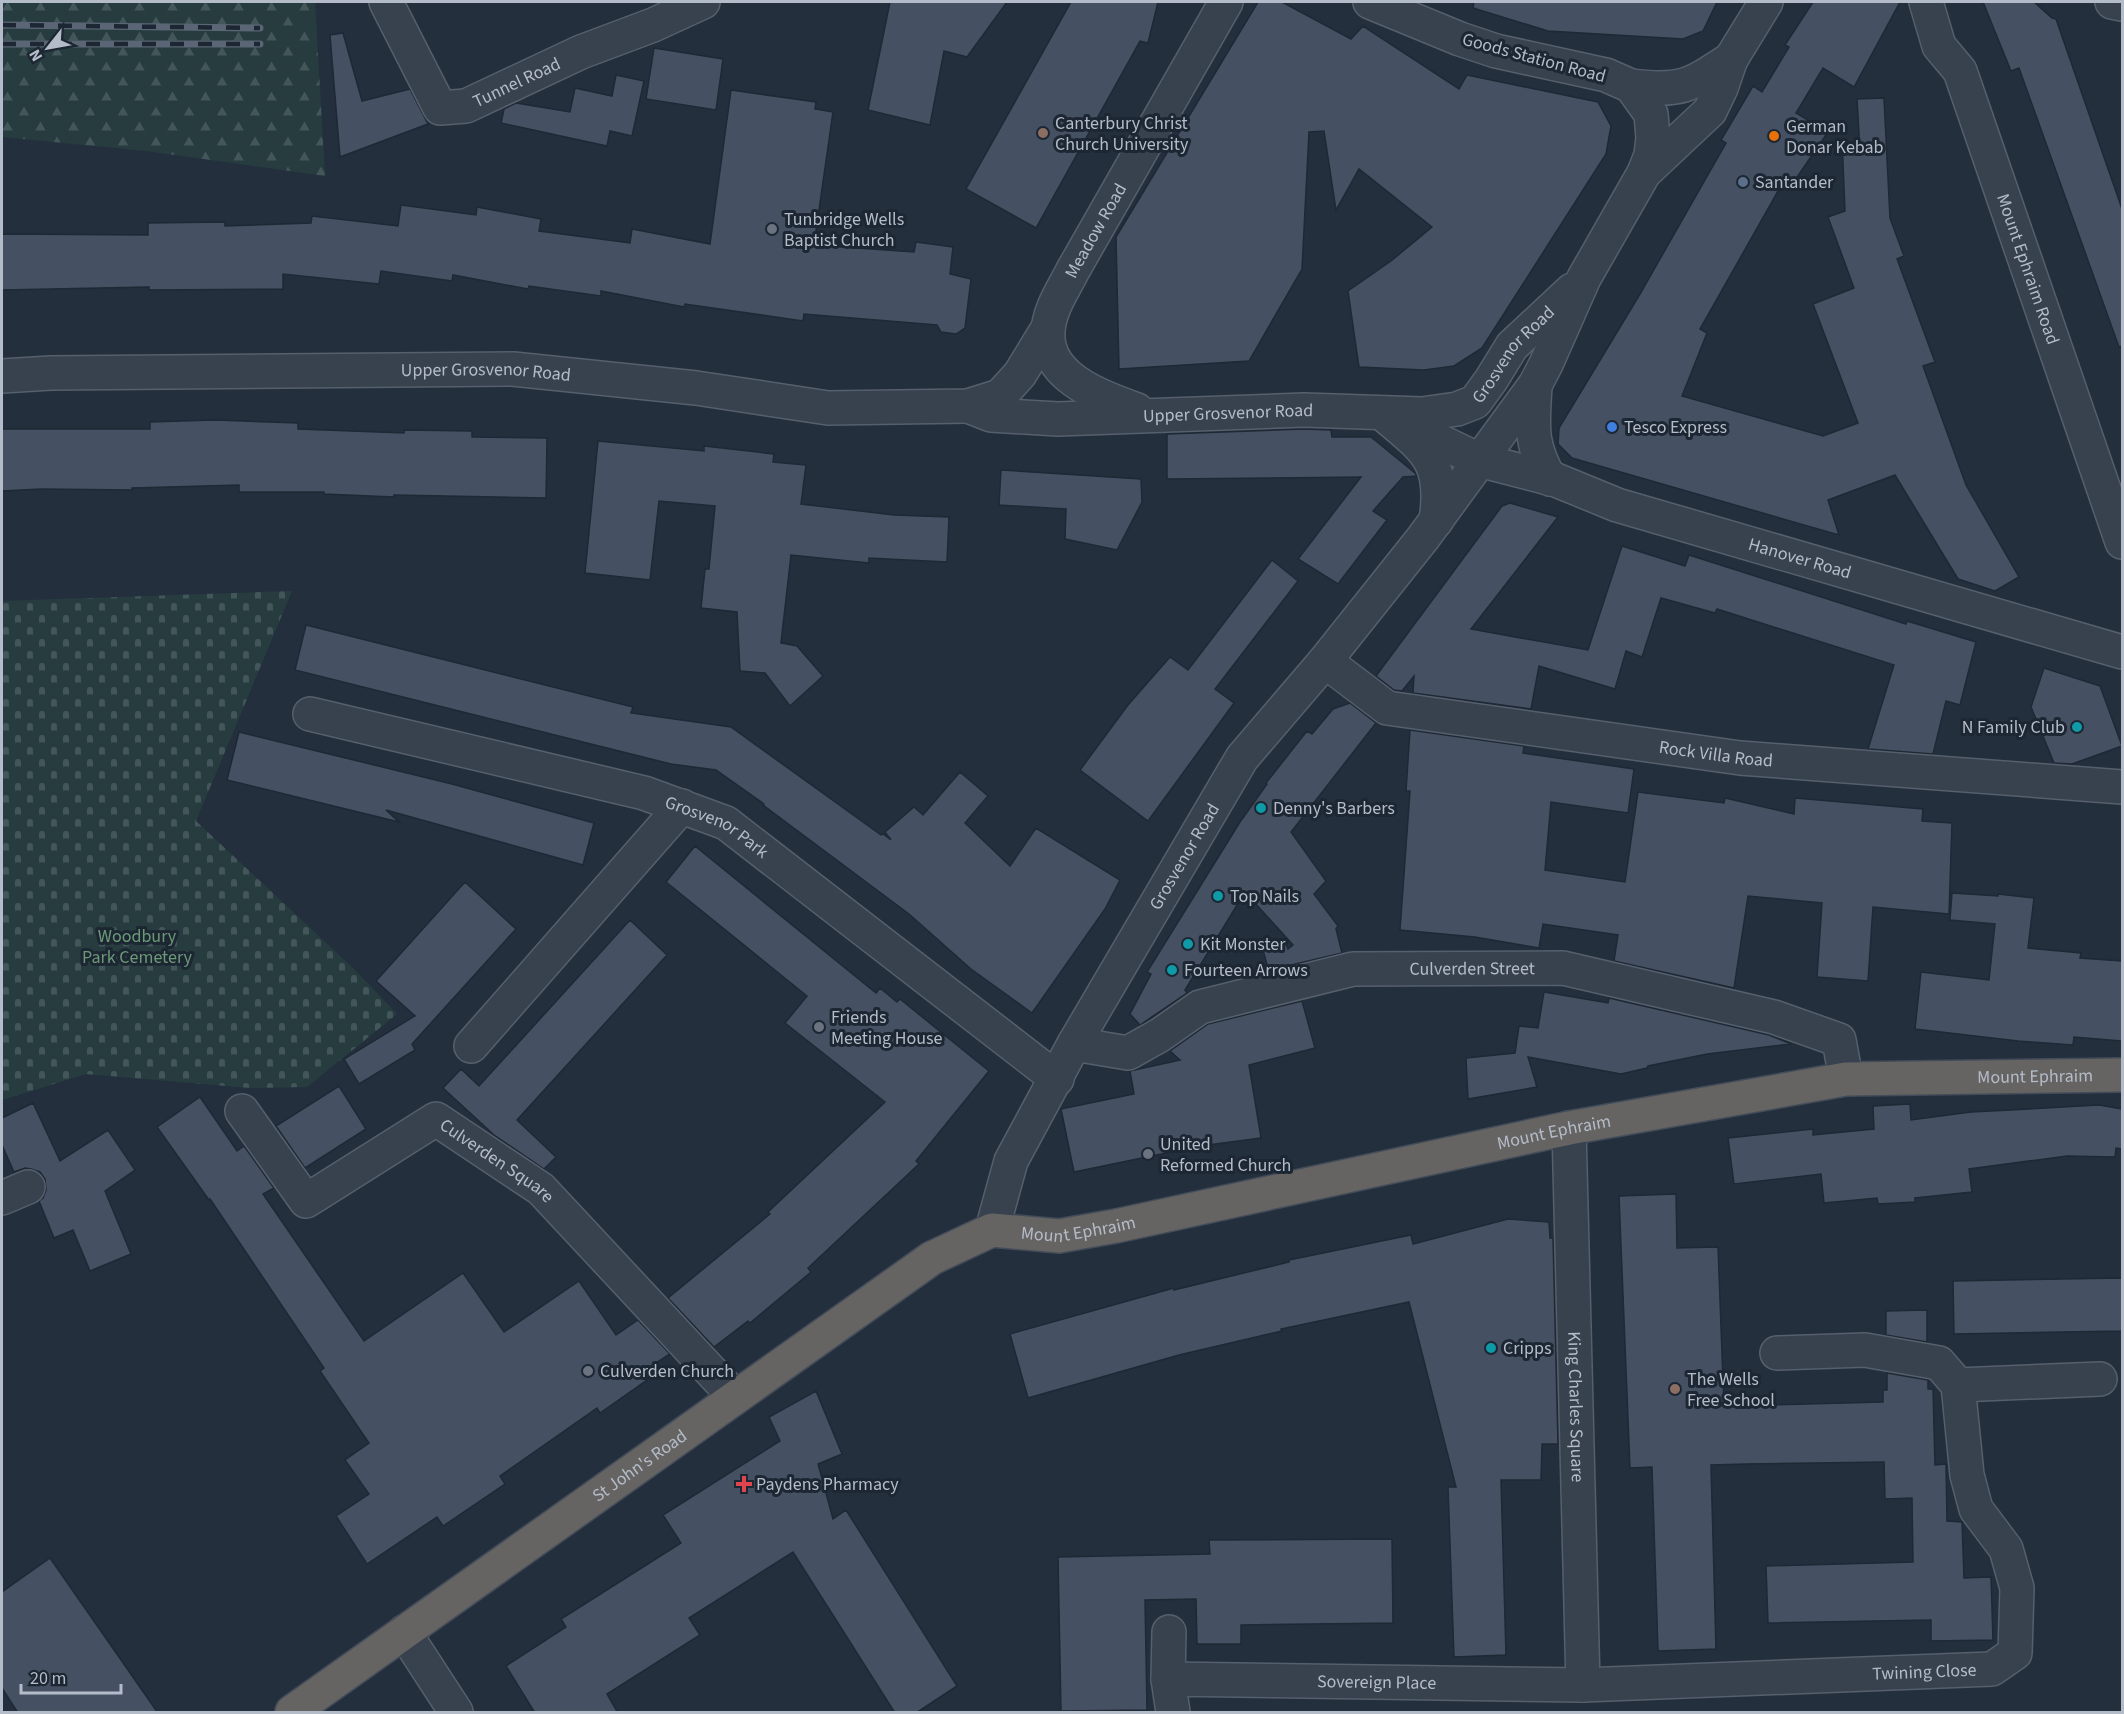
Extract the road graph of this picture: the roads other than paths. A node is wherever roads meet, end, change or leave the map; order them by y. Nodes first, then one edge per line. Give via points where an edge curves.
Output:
1 (386, 2) edge
2 (703, 2) edge
3 (1370, 2) edge
4 (1766, 2) edge
5 (1926, 2) edge
6 (2112, 2) edge
7 (1228, 4) edge
8 (2122, 4) edge
9 (1731, 59) junction
10 (1631, 86) junction
11 (1644, 173) junction
12 (1584, 278) junction
13 (1048, 328) junction
14 (2, 376) edge
15 (1535, 385) junction
16 (968, 406) junction
17 (1382, 413) junction
18 (1153, 415) junction
19 (1479, 460) junction
20 (1550, 479) junction
21 (1436, 521) junction
22 (2122, 542) edge
23 (2122, 652) edge
24 (1325, 662) junction
25 (310, 714) dead end
26 (2122, 786) edge
27 (682, 806) junction
28 (1074, 1044) junction
29 (471, 1046) dead end
30 (2122, 1075) edge
31 (1057, 1079) junction
32 (1846, 1079) junction
33 (242, 1111) dead end
34 (1569, 1128) junction
35 (992, 1230) junction
36 (1777, 1353) dead end
37 (2100, 1379) dead end
38 (1958, 1385) junction
39 (735, 1397) junction
40 (404, 1632) junction
41 (1169, 1632) dead end
42 (1168, 1679) junction
43 (1583, 1685) junction
44 (292, 1713) edge
45 (456, 1713) edge
46 (1173, 1713) edge

1 - 2 street, Tunnel Road via 440,108 466,106 581,52
3 - 10 street, Goods Station Road via 1496,51 1606,75
4 - 9 street, Grosvenor Road
5 - 22 street, Mount Ephraim Road via 1939,46 1960,71
6 - 8 street
7 - 13 street, Meadow Road via 1073,270 1053,308
9 - 10 street, Grosvenor Road via 1682,87
9 - 11 street, Grosvenor Road via 1710,111
10 - 11 street, Grosvenor Road via 1651,114 1651,155
11 - 12 street, Grosvenor Road
12 - 15 street, Grosvenor Road
12 - 17 street, Grosvenor Road via 1512,346 1475,402 1457,410
13 - 16 street, Upper Grosvenor Road via 1020,374 1000,396
13 - 18 street, Meadow Road via 1048,344 1054,359 1074,382
14 - 16 street, Upper Grosvenor Road via 513,369 696,388 828,408
15 - 19 street, Grosvenor Road
15 - 20 street, Grosvenor Road via 1532,429 1540,461
16 - 18 street, Upper Grosvenor Road via 991,415 1017,418
17 - 18 street, Upper Grosvenor Road via 1304,410
17 - 19 street, Upper Grosvenor Road
17 - 21 street via 1426,451 1436,473 1440,498
19 - 20 street, Hanover Road
19 - 21 street, Grosvenor Road
20 - 23 street, Hanover Road via 1617,505
21 - 24 street, Grosvenor Road
24 - 26 street, Rock Villa Road via 1387,708 1740,758
24 - 28 street, Grosvenor Road via 1242,758
25 - 27 street, Grosvenor Park via 644,793
27 - 29 street
27 - 31 street, Grosvenor Park via 726,823
28 - 31 street, Grosvenor Road
28 - 32 street, Culverden Street via 1128,1053 1200,1007 1353,969 1563,968 1774,1017 1839,1040
30 - 32 highway, Mount Ephraim
31 - 35 street, Grosvenor Road via 1011,1161
32 - 34 highway, Mount Ephraim
33 - 39 street, Culverden Square via 306,1201 436,1119 541,1189
34 - 35 highway, Mount Ephraim via 1105,1228 1059,1236
34 - 43 street, King Charles Square
35 - 39 highway, St John's Road via 932,1257
36 - 38 street via 1865,1350 1939,1363
37 - 38 street
38 - 43 street, Twining Close via 1967,1475 1976,1509 2006,1549 2017,1588 2015,1653 1992,1669
39 - 40 highway, St John's Road
40 - 44 highway, St John's Road
40 - 45 street
41 - 42 street
42 - 43 street, Sovereign Place
42 - 46 street

